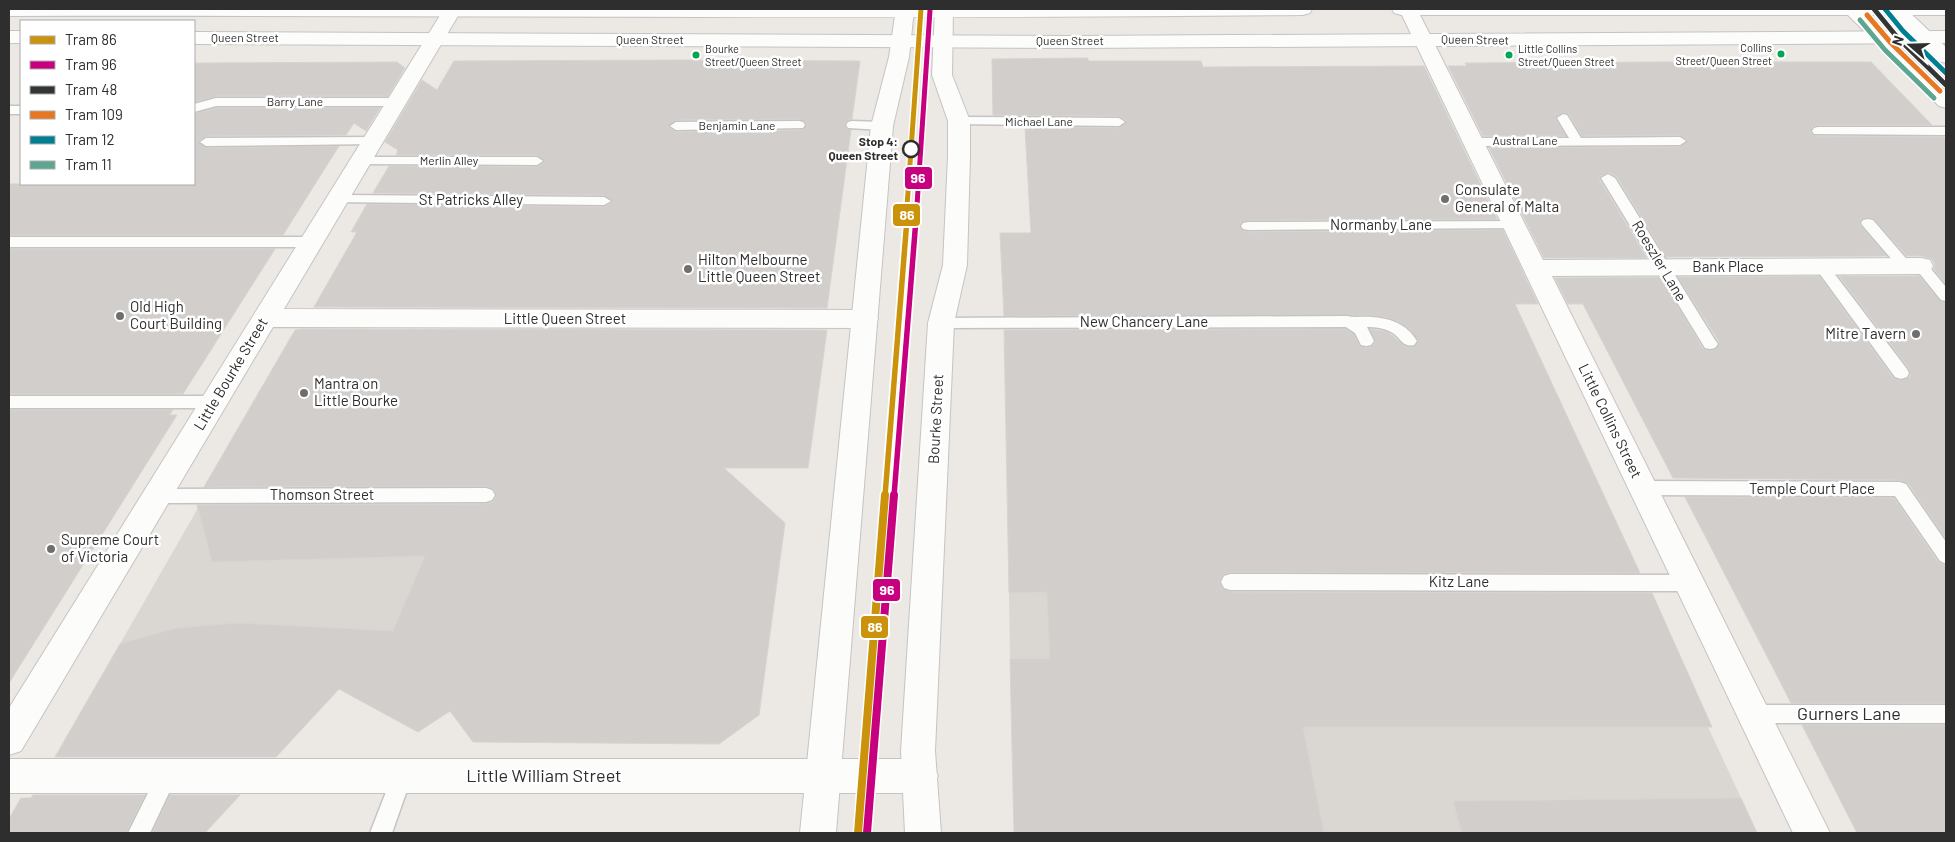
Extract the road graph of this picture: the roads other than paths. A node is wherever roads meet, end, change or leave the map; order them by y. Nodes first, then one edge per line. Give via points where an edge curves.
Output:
1 (452, 9) edge
2 (944, 9) edge
3 (1304, 9) edge
4 (1401, 9) edge
5 (1408, 9) edge
6 (1852, 9) edge
7 (1895, 9) edge
8 (1946, 9) edge
9 (9, 10) edge
10 (215, 10) edge
11 (905, 10) edge
12 (1682, 10) junction
13 (809, 12) junction
14 (1881, 37) junction
15 (1924, 37) junction
16 (1946, 37) edge
17 (195, 38) edge
18 (1422, 39) junction
19 (1706, 39) junction
20 (434, 40) junction
21 (805, 40) junction
22 (901, 40) junction
23 (944, 41) junction
24 (1946, 57) edge
25 (396, 102) junction
26 (1946, 102) edge
27 (195, 108) edge
28 (1563, 118) dead end
29 (958, 121) junction
30 (1119, 122) dead end
31 (799, 125) dead end
32 (852, 125) dead end
33 (676, 126) dead end
34 (882, 126) junction
35 (1818, 131) dead end
36 (1946, 131) edge
37 (1680, 141) dead end
38 (206, 142) dead end
39 (1472, 142) junction
40 (1577, 142) junction
41 (367, 151) junction
42 (537, 161) dead end
43 (1608, 178) dead end
44 (338, 198) junction
45 (604, 201) dead end
46 (1868, 222) dead end
47 (1248, 226) dead end
48 (1514, 226) junction
49 (9, 242) edge
50 (311, 242) junction
51 (1913, 266) junction
52 (1822, 267) junction
53 (1535, 268) junction
54 (1663, 268) junction
55 (1946, 296) edge
56 (265, 318) junction
57 (865, 319) junction
58 (1347, 322) junction
59 (941, 323) junction
60 (1366, 341) dead end
61 (1409, 341) dead end
62 (1710, 344) dead end
63 (1901, 373) dead end
64 (9, 402) edge
65 (214, 402) junction
66 (1642, 488) junction
67 (486, 495) dead end
68 (158, 496) junction
69 (1946, 556) edge
70 (1230, 582) dead end
71 (1688, 583) junction
72 (1752, 714) junction
73 (1946, 714) edge
74 (9, 739) edge
75 (9, 776) edge
76 (167, 776) junction
77 (402, 776) junction
78 (824, 776) junction
79 (920, 776) junction
80 (139, 833) edge
81 (381, 833) edge
82 (818, 833) edge
83 (923, 833) edge
84 (1812, 833) edge

1 - 10 street, Queen Street
1 - 13 street, Queen Street
1 - 20 street, Little Bourke Street
2 - 3 street, Queen Street via 1042,12
2 - 11 street, Queen Street
2 - 23 street, Bourke Street
4 - 5 street
5 - 12 street
5 - 18 street, Little Collins Street
6 - 7 street
6 - 12 street
6 - 14 street
7 - 8 street
7 - 15 street
9 - 10 street, Queen Street
11 - 13 street, Queen Street
11 - 22 street
12 - 19 street
13 - 21 street
14 - 15 street, Queen Street
14 - 19 street, Queen Street
14 - 26 street
15 - 16 street, Queen Street
15 - 24 street
17 - 20 street, Queen Street
18 - 19 street, Queen Street
18 - 23 street, Queen Street
18 - 39 street, Little Collins Street
20 - 21 street, Queen Street
20 - 25 street, Little Bourke Street
21 - 22 street, Queen Street
22 - 23 street, Queen Street
22 - 34 street
23 - 29 street, Bourke Street via 942,75
25 - 27 lane, Barry Lane via 216,102
25 - 41 street, Little Bourke Street
28 - 40 lane, Austral Lane
29 - 30 lane, Michael Lane
29 - 59 street, Bourke Street via 955,264
31 - 33 lane, Benjamin Lane
32 - 34 lane
34 - 57 street
35 - 36 lane
37 - 40 lane, Austral Lane
38 - 41 lane, Merlin Alley
39 - 40 lane, Austral Lane
39 - 48 street, Little Collins Street
41 - 42 lane, Merlin Alley
41 - 44 street, Little Bourke Street
43 - 54 lane, Roeszler Lane
44 - 45 lane, St Patricks Alley
44 - 50 street, Little Bourke Street
46 - 51 lane
47 - 48 lane, Normanby Lane
48 - 53 street, Little Collins Street
49 - 50 lane
50 - 56 street, Little Bourke Street
51 - 52 street, Bank Place
51 - 55 lane
52 - 54 street, Bank Place
52 - 63 lane
53 - 54 street, Bank Place
53 - 66 street, Little Collins Street
54 - 62 lane, Roeszler Lane
56 - 57 street, Little Queen Street
56 - 65 street, Little Bourke Street
57 - 78 street
58 - 59 lane, New Chancery Lane
58 - 60 lane via 1361,330
58 - 61 lane, New Chancery Lane via 1394,326
59 - 79 street, Bourke Street via 918,751
64 - 65 lane
65 - 68 street, Little Bourke Street
66 - 69 lane, Temple Court Place via 1900,489
66 - 71 street, Little Collins Street
67 - 68 lane, Thomson Street
68 - 74 street, Little Bourke Street
70 - 71 lane, Kitz Lane
71 - 72 street, Little Collins Street
72 - 73 lane, Gurners Lane
72 - 84 street, Little Collins Street
75 - 76 street, Little William Street
76 - 77 street, Little William Street
76 - 80 lane
77 - 78 street, Little William Street
77 - 81 lane
78 - 79 street, Little William Street
78 - 82 street
79 - 83 street, Bourke Street

